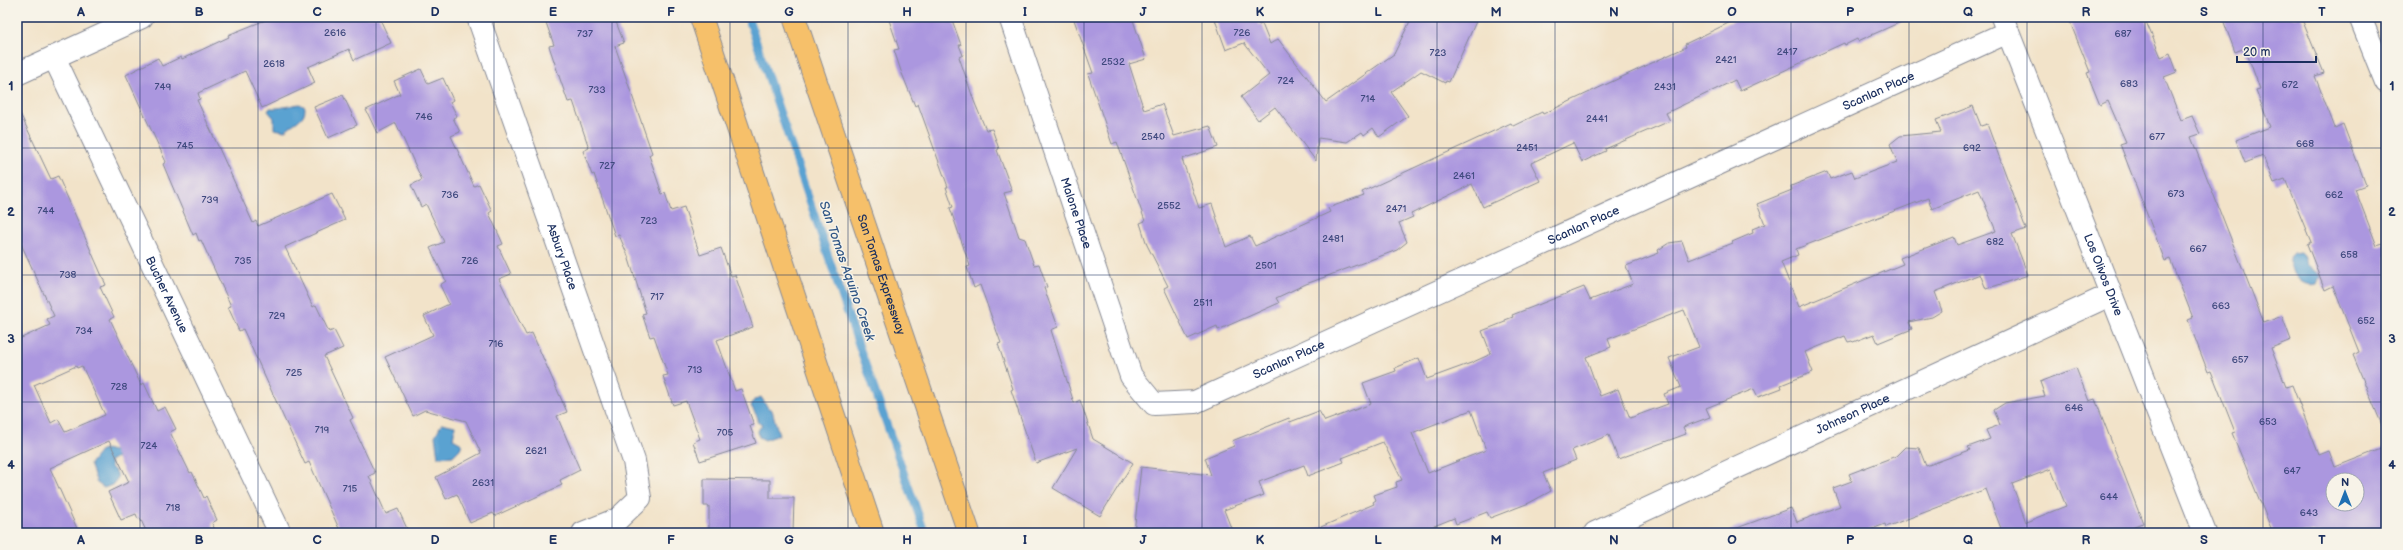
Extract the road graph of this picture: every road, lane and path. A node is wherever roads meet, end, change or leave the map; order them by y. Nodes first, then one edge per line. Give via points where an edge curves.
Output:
1 (142, 17) edge
2 (478, 17) edge
3 (701, 17) edge
4 (794, 17) edge
5 (1010, 17) edge
6 (2360, 17) edge
7 (2005, 25) edge
8 (54, 57) junction
9 (17, 74) edge
10 (2386, 82) edge
11 (2110, 295) junction
12 (1154, 404) joint
13 (280, 533) edge
14 (583, 533) edge
15 (873, 533) edge
16 (969, 533) edge
17 (1595, 533) edge
18 (2205, 533) edge

1 - 8 street
2 - 14 street, Asbury Place via 634,461 640,498 618,519
3 - 15 highway
4 - 16 highway, San Tomas Expressway
5 - 12 street, Malone Place via 1131,376
6 - 10 street
7 - 11 street, Los Olivos Drive
7 - 12 street, Scanlan Place via 1195,402
8 - 9 street
8 - 13 street, Bucher Avenue
11 - 17 street, Johnson Place
11 - 18 street, Los Olivos Drive

